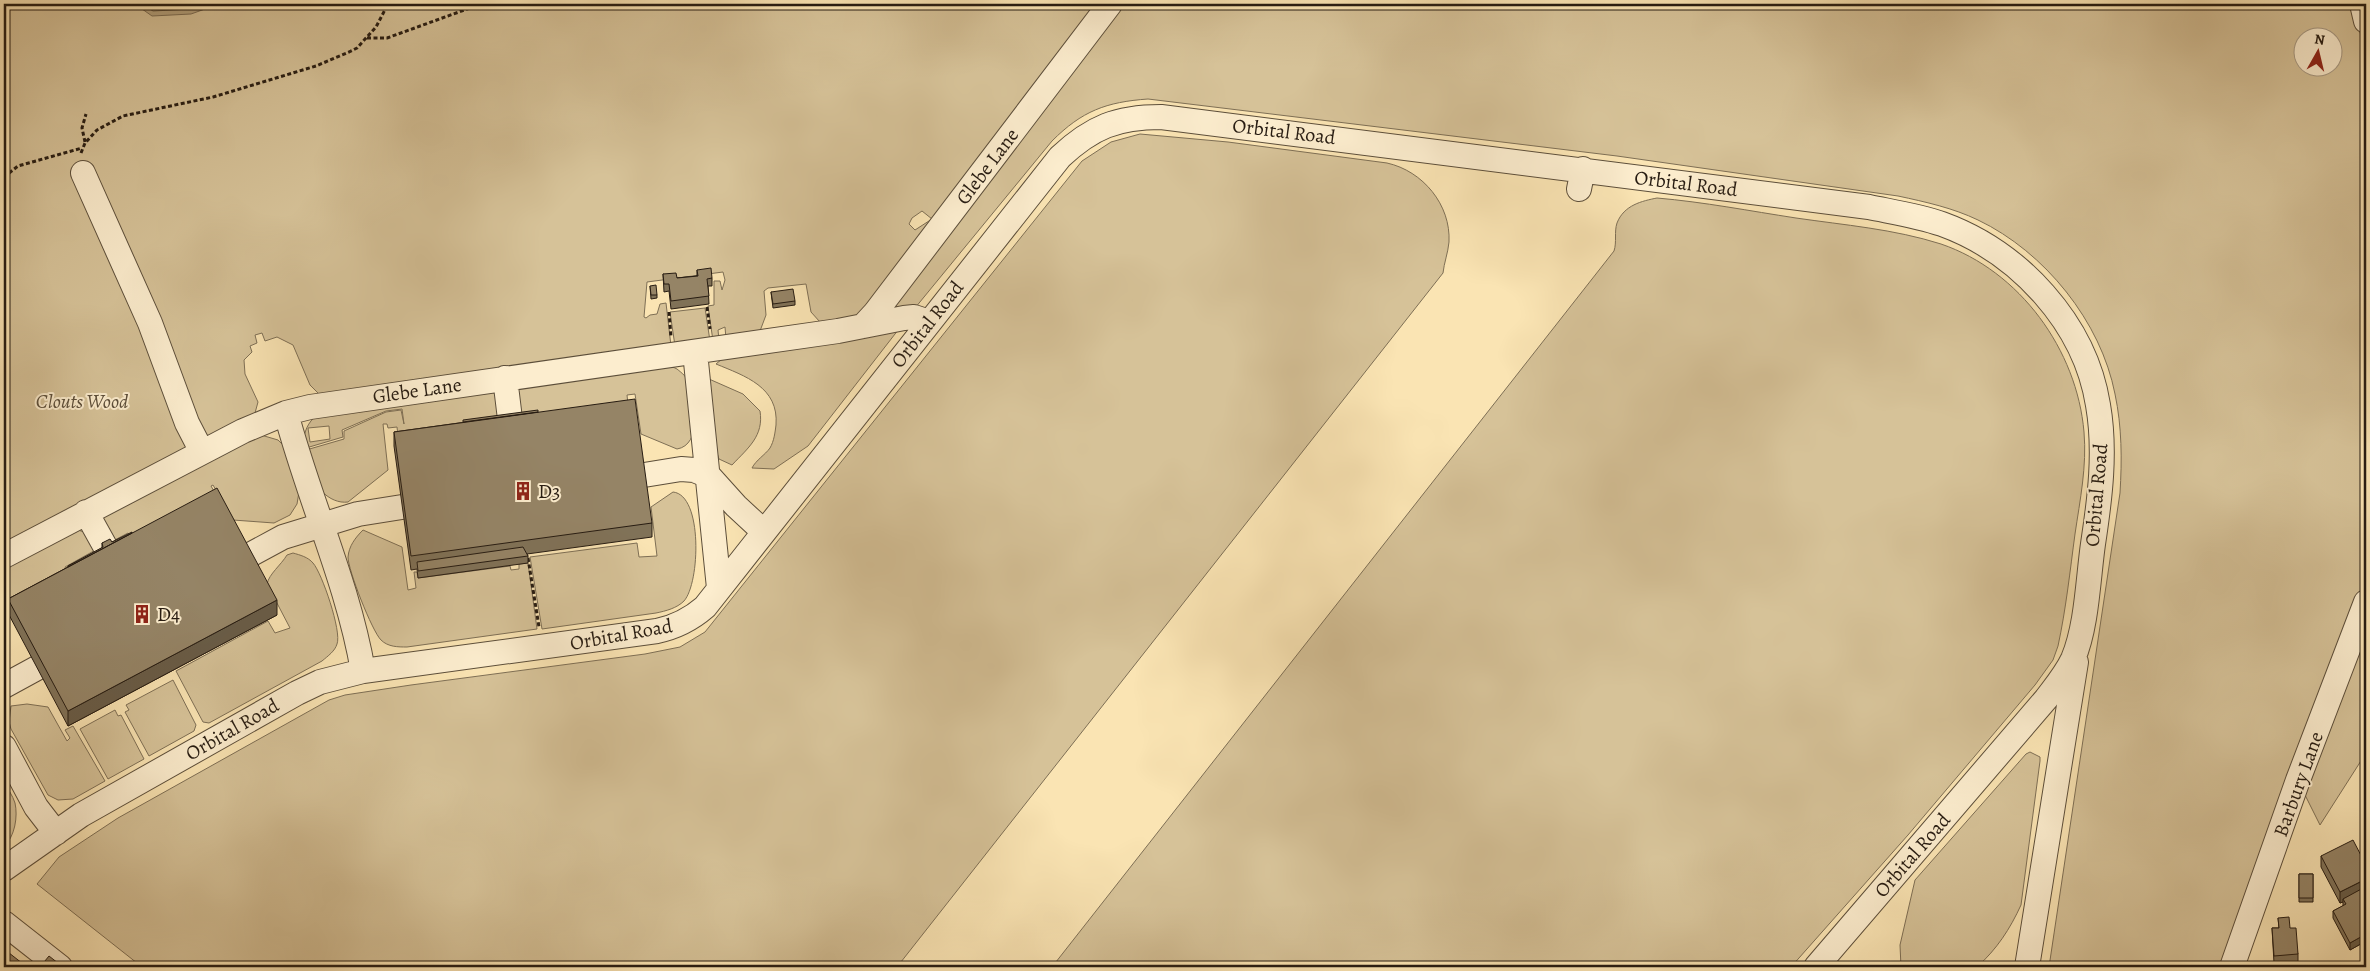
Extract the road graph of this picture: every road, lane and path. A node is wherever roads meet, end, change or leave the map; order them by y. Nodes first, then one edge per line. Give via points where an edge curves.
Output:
1 (388, 4) edge
2 (481, 4) edge
3 (1110, 4) edge
4 (2362, 4) edge
5 (2366, 21) edge
6 (366, 38) junction
7 (86, 114) dead end
8 (85, 143) junction
9 (82, 148) junction
10 (83, 173) joint
11 (4, 177) edge
12 (929, 322) junction
13 (863, 326) junction
14 (695, 352) junction
15 (505, 378) junction
16 (286, 413) junction
17 (510, 419) edge
18 (202, 452) junction
19 (644, 475) edge
20 (709, 476) junction
21 (402, 507) edge
22 (86, 512) junction
23 (320, 525) junction
24 (764, 532) junction
25 (106, 548) edge
26 (4, 556) edge
27 (246, 557) edge
28 (528, 558) edge
29 (719, 588) junction
30 (2366, 602) edge
31 (2082, 626) junction
32 (542, 647) junction
33 (37, 668) edge
34 (363, 671) junction
35 (4, 686) edge
36 (4, 747) edge
37 (56, 832) junction
38 (4, 869) edge
39 (4, 923) edge
40 (60, 967) edge
41 (1816, 967) edge
42 (2027, 967) edge
43 (2232, 967) edge

1 - 6 path
2 - 6 path via 387,38
3 - 13 street, Glebe Lane
4 - 5 street
6 - 8 path via 349,52 316,66 213,97 123,116 97,130
7 - 8 path via 82,128
8 - 9 path
9 - 10 path
9 - 11 path via 18,166
10 - 18 street via 150,323 187,423
12 - 13 street, Glebe Lane via 914,317
12 - 24 street, Orbital Road
12 - 31 street, Orbital Road via 1060,157 1076,142 1108,123 1144,117 1186,119 1581,179 1869,207 1910,215 1942,224 1979,241 2015,266 2045,294 2070,329 2084,360 2098,404 2101,434 2100,495
13 - 14 street, Glebe Lane
14 - 15 street, Glebe Lane
14 - 20 street
15 - 16 street, Glebe Lane via 329,403
15 - 17 street
16 - 18 street, Glebe Lane
16 - 23 street
18 - 22 street, Glebe Lane
19 - 20 street via 694,470
20 - 24 street
20 - 29 street
21 - 23 street via 358,514
22 - 25 street
22 - 26 street, Glebe Lane
23 - 27 street via 283,537
23 - 34 street via 353,623
24 - 29 street, Orbital Road
28 - 32 path
29 - 32 street, Orbital Road via 699,612 676,627
30 - 43 street, Barbury Lane
31 - 41 street, Orbital Road via 2073,658 2050,693
31 - 42 street
32 - 34 street, Orbital Road
33 - 35 street
34 - 37 street, Orbital Road via 320,682 297,693
36 - 37 street via 36,807
37 - 38 street, Orbital Road
39 - 40 street

